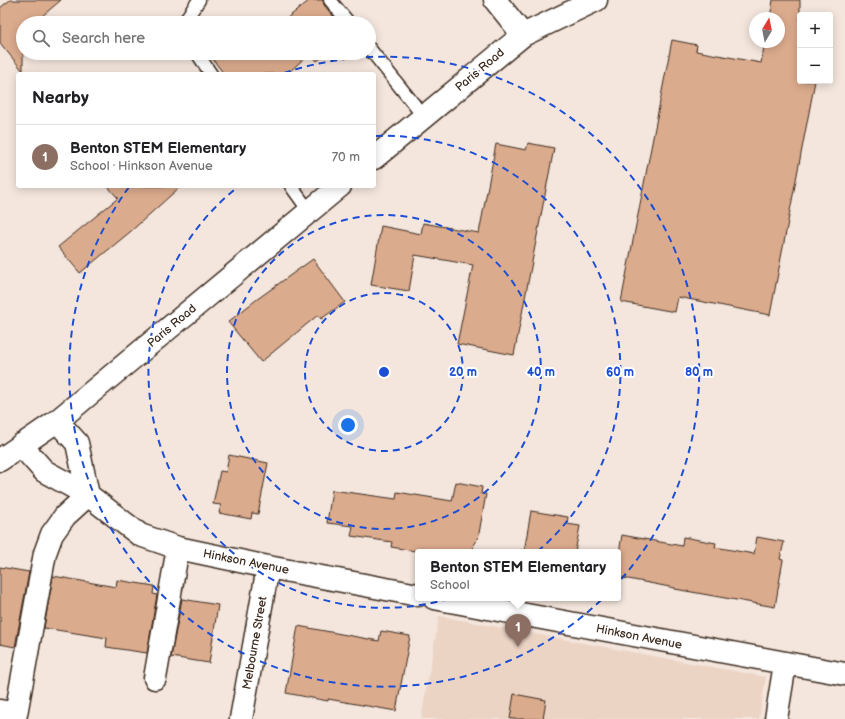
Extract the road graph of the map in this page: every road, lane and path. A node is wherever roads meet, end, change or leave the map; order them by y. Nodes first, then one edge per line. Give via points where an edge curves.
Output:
1 (199, 0) edge
2 (330, 0) edge
3 (495, 0) edge
4 (596, 0) edge
5 (188, 16) edge
6 (343, 16) edge
7 (523, 35) junction
8 (376, 57) edge
9 (202, 60) edge
10 (210, 72) edge
11 (424, 116) junction
12 (376, 156) edge
13 (293, 188) edge
14 (338, 188) edge
15 (310, 211) junction
16 (57, 421) junction
17 (21, 445) junction
18 (0, 460) edge
19 (88, 495) junction
20 (178, 548) junction
21 (268, 567) junction
22 (415, 594) edge
23 (450, 601) edge
24 (785, 664) junction
25 (845, 674) edge
26 (155, 678) dead end
27 (0, 711) edge
28 (242, 719) edge
29 (776, 719) edge

1 - 5 lane
2 - 6 lane
3 - 7 street
4 - 7 street, Paris Road
7 - 11 street, Paris Road
8 - 11 lane
9 - 10 lane
11 - 12 street, Paris Road
13 - 15 lane
14 - 15 street, Paris Road
15 - 16 street, Paris Road
16 - 17 street, Paris Road
16 - 19 street via 78,443
17 - 18 street, Paris Road
17 - 19 street, Hinkson Avenue via 44,471
19 - 20 street, Hinkson Avenue via 140,535
19 - 27 street via 65,516 52,534 45,553 16,714
20 - 21 street, Hinkson Avenue
20 - 26 street
21 - 22 street, Hinkson Avenue
21 - 28 street, Melbourne Street
23 - 24 street, Hinkson Avenue
24 - 25 street, Hinkson Avenue
24 - 29 street

